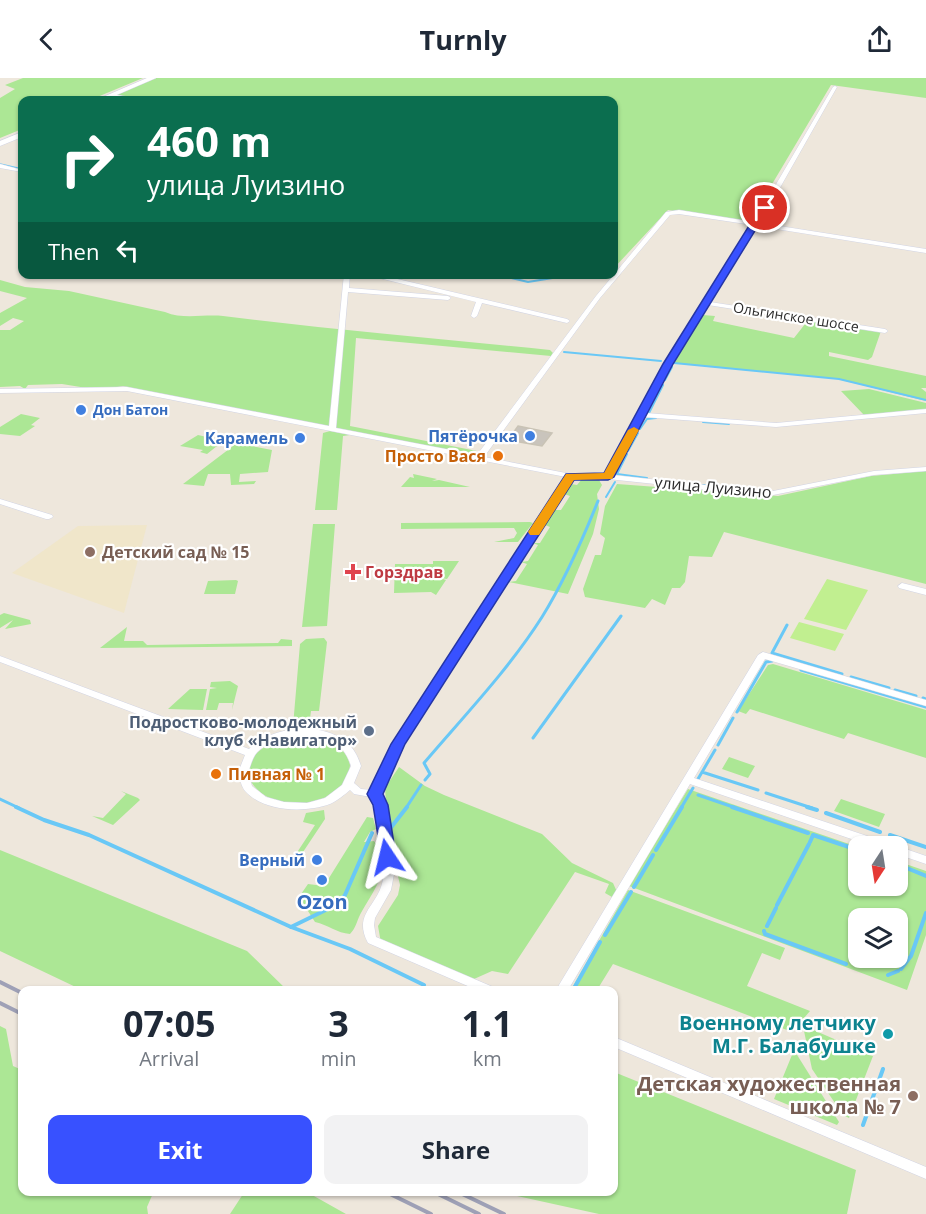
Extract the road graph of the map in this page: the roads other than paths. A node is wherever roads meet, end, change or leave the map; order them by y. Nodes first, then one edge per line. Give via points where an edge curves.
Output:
1 (153, 78) edge
2 (836, 87) dead end
3 (112, 95) joint
4 (117, 96) edge
5 (18, 136) edge
6 (0, 144) edge
7 (0, 166) edge
8 (18, 170) edge
9 (755, 226) junction
10 (926, 250) edge
11 (618, 273) edge
12 (346, 279) edge
13 (386, 279) edge
14 (613, 279) edge
15 (406, 284) junction
16 (345, 290) junction
17 (401, 294) junction
18 (480, 301) junction
19 (706, 303) junction
20 (474, 316) dead end
21 (567, 321) dead end
22 (885, 330) dead end
23 (0, 391) edge
24 (926, 411) edge
25 (643, 414) junction
26 (332, 429) junction
27 (479, 458) junction
28 (926, 469) edge
29 (571, 476) junction
30 (608, 477) junction
31 (0, 501) edge
32 (49, 517) dead end
33 (902, 586) dead end
34 (926, 592) edge
35 (0, 659) edge
36 (926, 703) edge
37 (250, 753) junction
38 (688, 780) junction
39 (349, 784) junction
40 (375, 794) junction
41 (854, 836) edge
42 (908, 854) edge
43 (926, 860) edge
44 (480, 986) edge
45 (564, 986) edge
46 (618, 1044) edge
47 (926, 1173) edge

1 - 3 main road
2 - 9 street
3 - 4 street
5 - 6 main road
7 - 8 street
9 - 10 street
9 - 11 street via 668,213
9 - 19 street
12 - 16 street
13 - 15 street
14 - 27 street
15 - 17 street
15 - 18 street
16 - 17 street
16 - 26 street
17 - 18 street
18 - 20 street
18 - 21 street
19 - 22 street, Ольгинское шоссе
19 - 25 street
23 - 26 street, улица Луизино via 127,389
24 - 25 street via 776,425
25 - 30 street
26 - 27 street, улица Луизино
27 - 29 street, улица Луизино
28 - 30 street, улица Луизино via 874,473 768,494
29 - 30 street, улица Луизино
29 - 40 street via 398,744
31 - 32 street
33 - 34 street
35 - 37 street
36 - 38 street via 763,655
37 - 39 street via 263,743 288,734 330,737 354,757 354,775
37 - 39 street via 243,768 245,784 257,797 276,805 314,805 333,798
38 - 41 street
38 - 45 street
39 - 40 street via 358,792
40 - 44 street via 381,805 390,869 387,886 368,918 366,928 372,940
42 - 43 street
46 - 47 street

